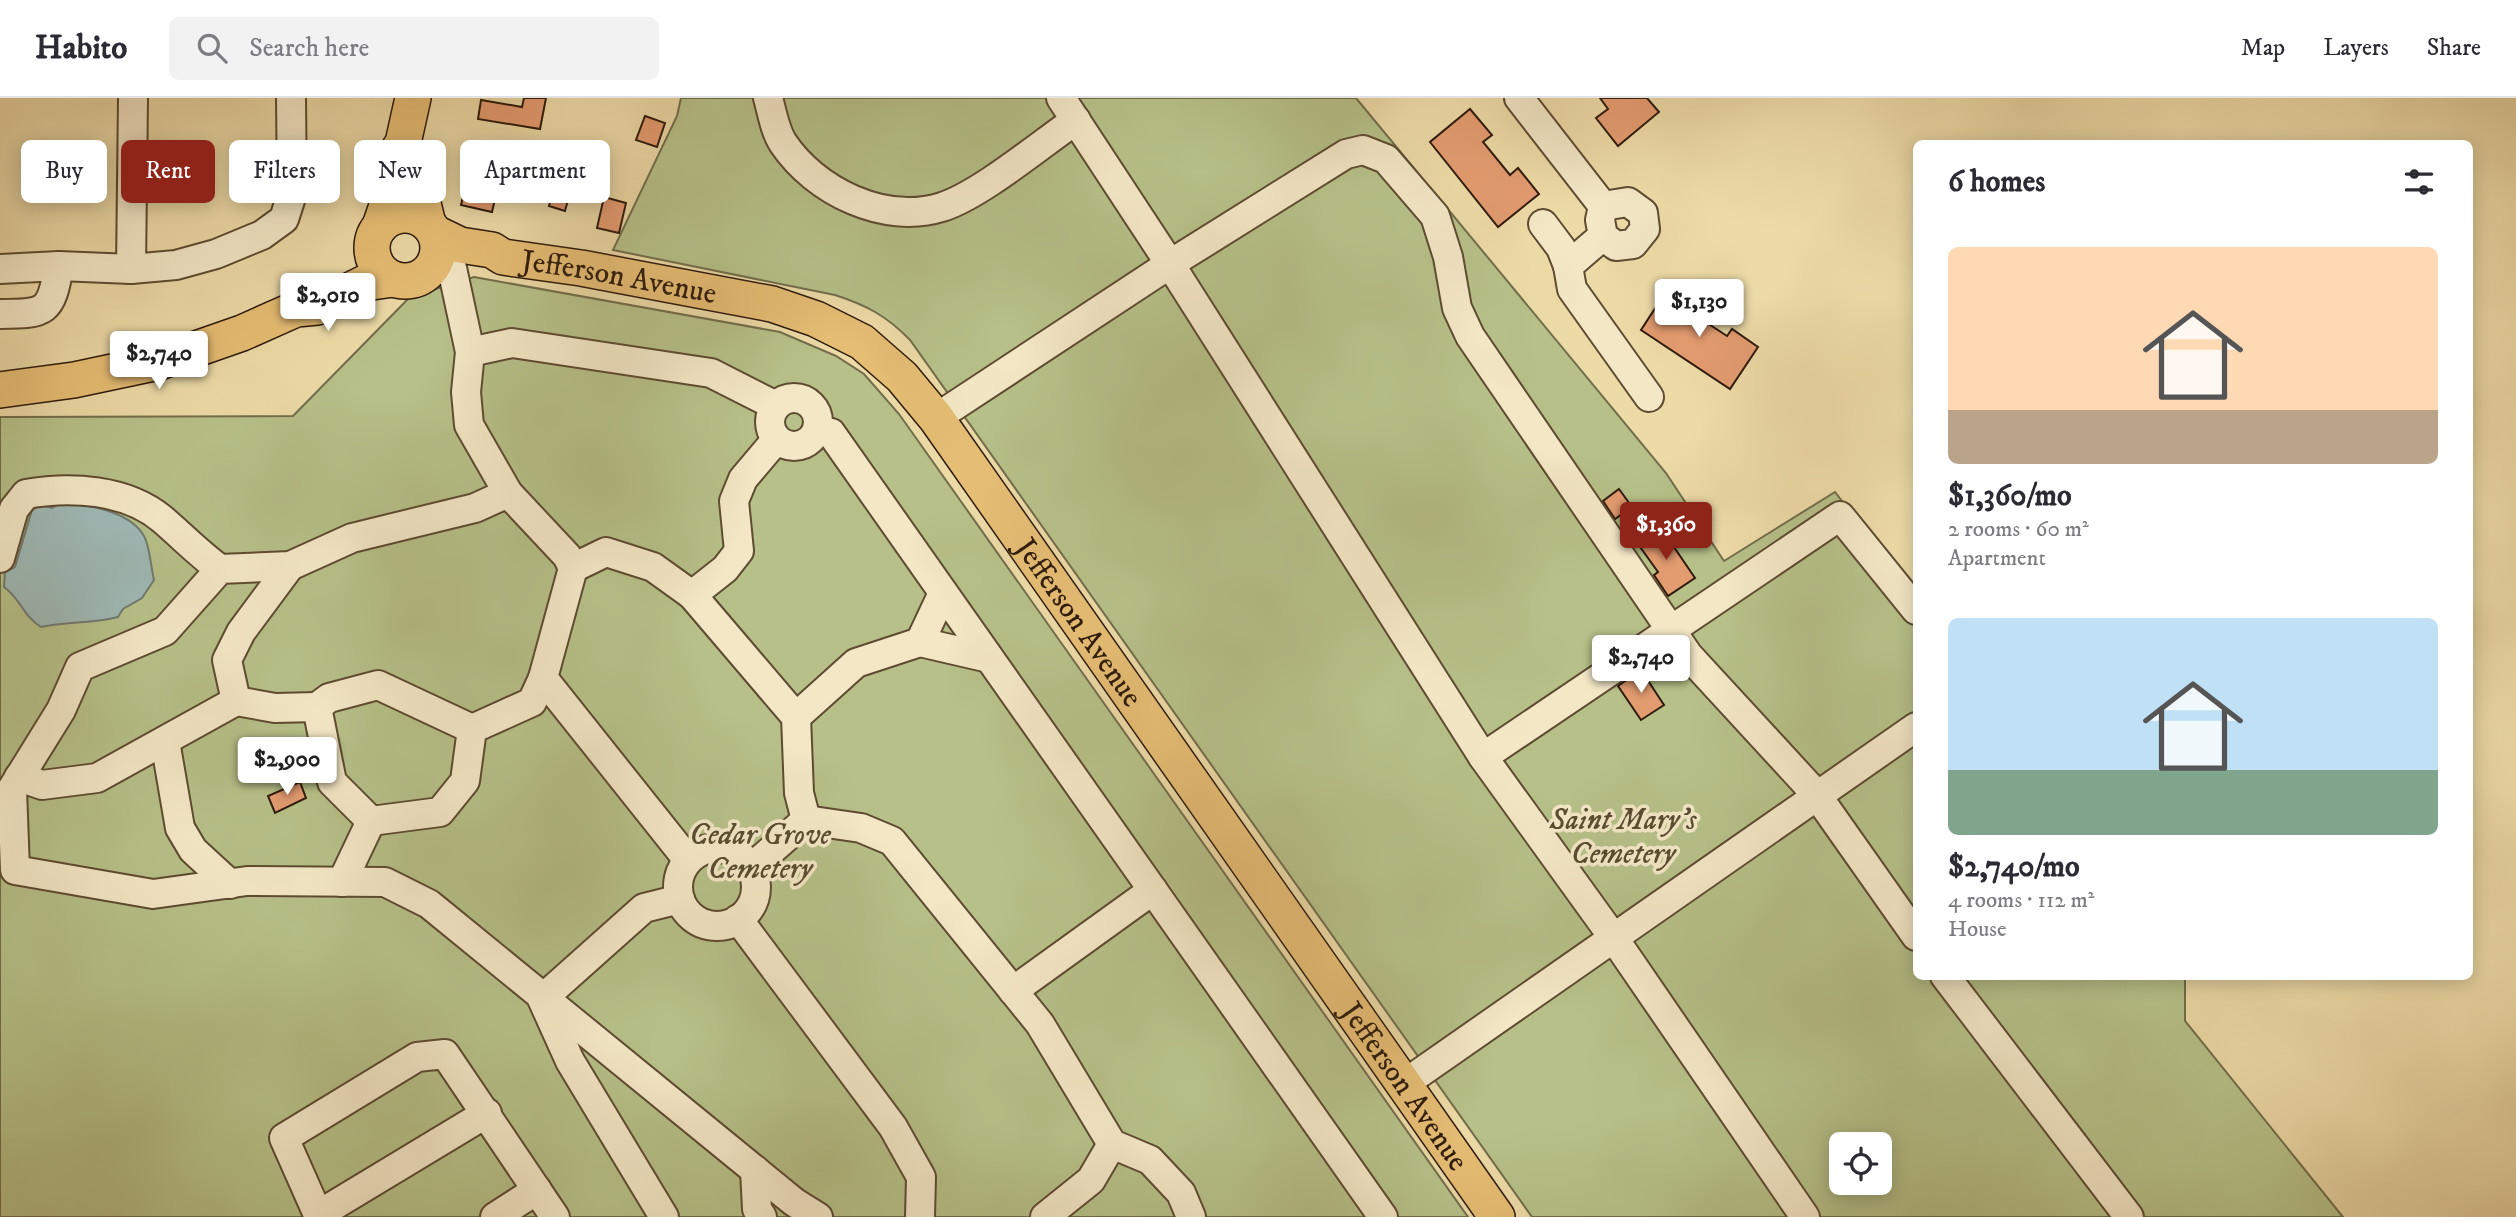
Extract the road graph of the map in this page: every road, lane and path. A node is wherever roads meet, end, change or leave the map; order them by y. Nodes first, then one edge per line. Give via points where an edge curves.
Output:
1 (133, 98) edge
2 (291, 98) edge
3 (413, 98) edge
4 (768, 98) edge
5 (1518, 98) edge
6 (1068, 109) edge
7 (404, 140) edge
8 (388, 203) edge
9 (425, 203) edge
10 (1603, 206) junction
11 (1543, 225) dead end
12 (432, 229) junction
13 (377, 233) junction
14 (1603, 236) junction
15 (503, 257) junction
16 (1170, 264) junction
17 (60, 266) junction
18 (1568, 266) junction
19 (0, 269) edge
20 (131, 269) junction
21 (423, 274) junction
22 (296, 309) junction
23 (0, 314) edge
24 (470, 352) junction
25 (0, 390) edge
26 (1649, 397) dead end
27 (776, 406) junction
28 (936, 418) junction
29 (817, 430) junction
30 (776, 440) junction
31 (508, 493) junction
32 (0, 558) edge
33 (290, 566) junction
34 (573, 568) junction
35 (220, 569) junction
36 (943, 593) junction
37 (692, 595) junction
38 (1913, 606) edge
39 (1670, 631) junction
40 (920, 642) junction
41 (989, 658) junction
42 (543, 678) junction
43 (236, 702) junction
44 (317, 707) junction
45 (796, 717) junction
46 (472, 729) junction
47 (1913, 729) edge
48 (165, 741) junction
49 (1483, 757) junction
50 (11, 784) edge
51 (1816, 794) junction
52 (806, 820) junction
53 (371, 821) junction
54 (688, 860) junction
55 (751, 868) junction
56 (342, 882) junction
57 (230, 884) junction
58 (1153, 890) junction
59 (680, 899) junction
60 (738, 919) junction
61 (1913, 932) edge
62 (1613, 937) junction
63 (1948, 980) edge
64 (1013, 991) junction
65 (542, 999) junction
66 (1404, 1084) junction
67 (487, 1113) junction
68 (1112, 1144) junction
69 (755, 1170) junction
70 (537, 1190) junction
71 (319, 1216) edge
72 (495, 1217) edge
73 (555, 1217) edge
74 (664, 1217) edge
75 (762, 1217) edge
76 (818, 1217) edge
77 (920, 1217) edge
78 (1045, 1217) edge
79 (1191, 1217) edge
80 (1383, 1217) edge
81 (1497, 1217) edge
82 (1805, 1217) edge
83 (2129, 1217) edge

1 - 20 street
2 - 20 street via 292,194 284,219 262,235 216,254 176,265
3 - 7 main road
4 - 6 street via 782,142 813,178 854,201 901,212 942,207 988,181
5 - 10 street
6 - 16 street
8 - 13 main road
9 - 12 main road
10 - 14 street
10 - 14 street via 1628,202 1643,213 1645,229 1633,244 1616,246
11 - 18 street
12 - 13 main road via 414,216 403,215 388,219
12 - 15 main road, Jefferson Avenue via 460,245 492,250
12 - 21 main road via 437,258
13 - 21 main road via 375,263
13 - 22 main road, Jefferson Avenue via 340,274 305,296
14 - 18 street
15 - 21 main road, Jefferson Avenue via 490,264
15 - 28 main road, Jefferson Avenue via 772,304 816,319 862,342 902,377
16 - 28 street
16 - 39 street via 1346,154 1363,150 1387,159 1435,216 1457,308 1470,336
16 - 49 street
17 - 19 street
17 - 20 street
17 - 23 street via 54,299 43,309
18 - 26 street via 1572,289
21 - 22 main road, Jefferson Avenue via 365,283 311,309
21 - 24 street
22 - 25 main road, Jefferson Avenue via 159,362
24 - 27 street via 512,343 711,373
24 - 31 street via 469,425
27 - 29 street via 792,398 807,402 817,414
27 - 30 street via 769,425
28 - 66 main road, Jefferson Avenue
29 - 30 street via 799,446
29 - 36 street via 831,433
30 - 37 street via 743,479 734,501 739,551 725,569
31 - 33 street via 475,508 352,538
31 - 34 street
32 - 35 street via 14,509 26,494 50,489 116,495 138,503
33 - 35 street
33 - 43 street via 241,632 227,660
34 - 37 street via 606,552 653,567
34 - 42 street
35 - 50 street via 164,631 80,667 61,710
36 - 40 street
36 - 41 street
37 - 45 street
38 - 39 street via 1840,516
39 - 49 street
39 - 51 street
40 - 41 street
40 - 45 street via 856,663
41 - 58 street
42 - 46 street via 532,702
42 - 54 street
43 - 44 street via 275,708
43 - 48 street
44 - 46 street via 329,698 378,685
44 - 53 street via 332,782
45 - 52 street via 799,793
46 - 53 street via 465,781 440,812
47 - 51 street
48 - 50 street via 97,778
48 - 57 street via 180,828 193,850
49 - 62 street
50 - 57 street via 15,870 153,894
51 - 61 street
51 - 62 street
52 - 55 street
52 - 64 street via 861,828 892,841
53 - 56 street
54 - 55 street via 706,849 719,848 732,851
54 - 59 street via 680,875
55 - 60 street via 755,893 751,906
56 - 57 street
56 - 65 street via 385,882 429,904
58 - 64 street
58 - 80 street
59 - 60 street via 686,911 707,924
59 - 65 street via 644,908
60 - 77 street via 893,1127 920,1177
62 - 66 street
62 - 82 street
63 - 83 street
64 - 68 street via 1040,1024
65 - 69 street
65 - 74 street via 570,1061
66 - 81 main road, Jefferson Avenue
67 - 70 street
67 - 71 street
67 - 71 street via 445,1054 417,1057 284,1138
68 - 78 street via 1091,1181
68 - 79 street via 1150,1160 1181,1193
69 - 75 street via 757,1209
69 - 76 street
70 - 72 street
70 - 73 street

